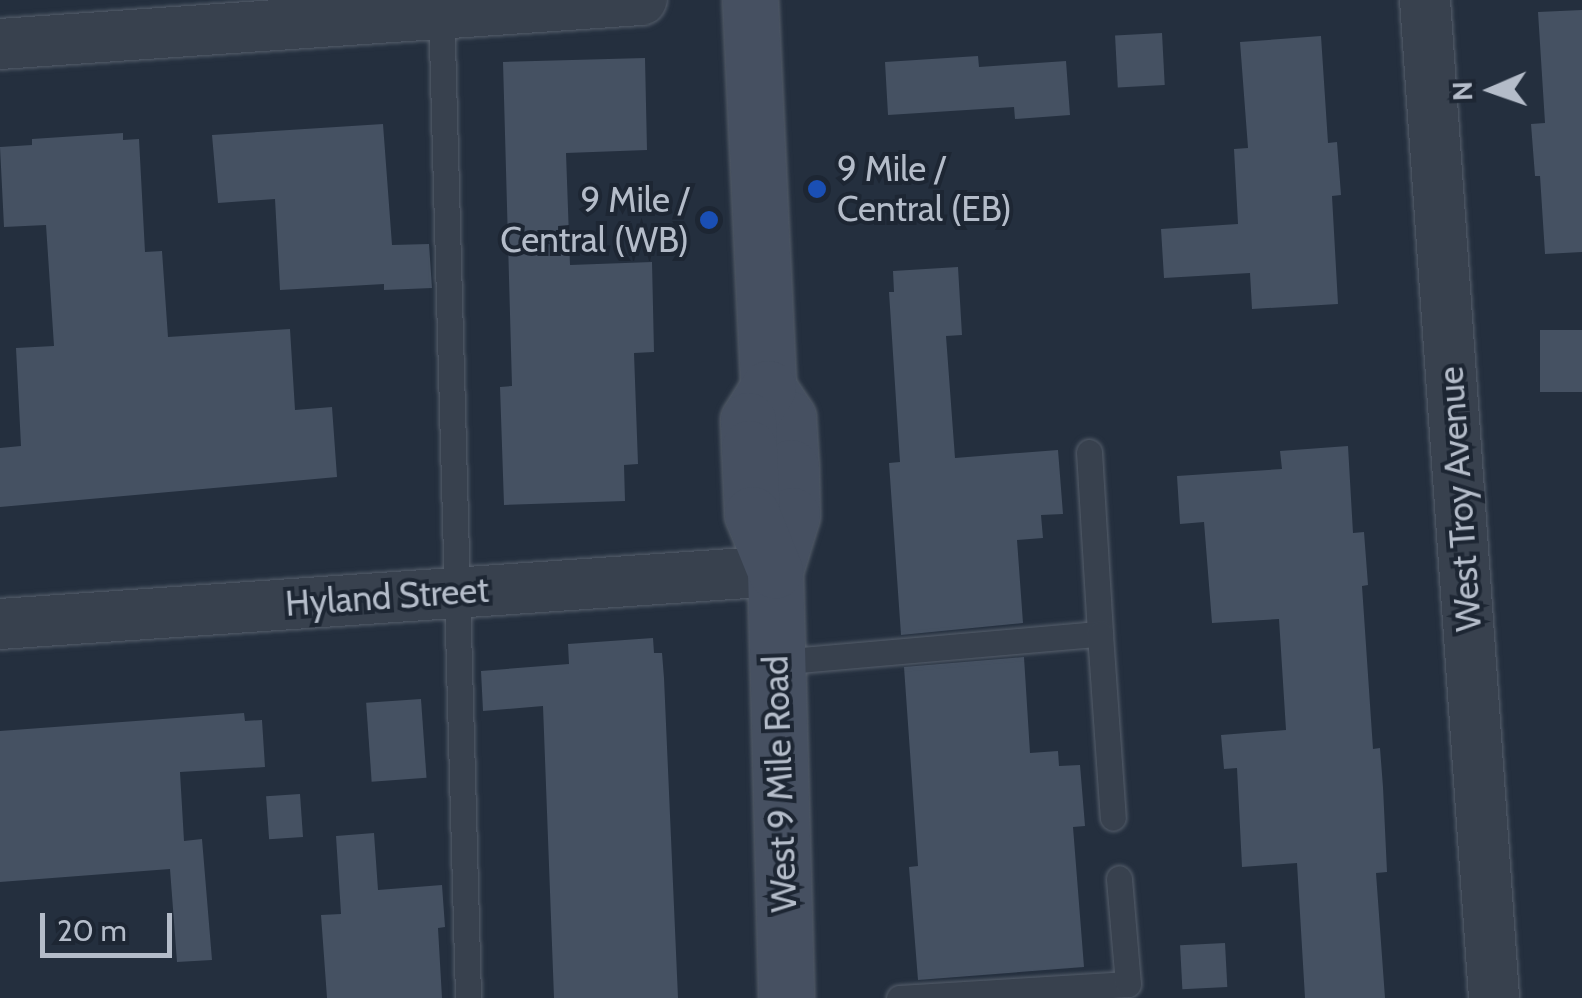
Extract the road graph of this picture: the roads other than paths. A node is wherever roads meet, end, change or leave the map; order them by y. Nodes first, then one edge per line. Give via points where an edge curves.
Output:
1 (625, 0) edge
2 (750, 0) edge
3 (1424, 0) edge
4 (441, 7) edge
5 (0, 44) edge
6 (1089, 452) dead end
7 (775, 571) junction
8 (458, 592) junction
9 (0, 624) edge
10 (1100, 634) junction
11 (777, 662) junction
12 (1114, 818) dead end
13 (1119, 878) dead end
14 (468, 998) edge
15 (786, 998) edge
16 (899, 998) edge
17 (1494, 998) edge

1 - 4 street
2 - 7 main road, West 9 Mile Road via 768,388 748,420 749,448 752,514
3 - 17 street, West Troy Avenue
4 - 5 street
4 - 8 lane
6 - 10 lane
7 - 8 street, Hyland Street
7 - 11 main road, West 9 Mile Road
8 - 9 street, Hyland Street
8 - 14 lane
10 - 11 lane
10 - 12 lane
11 - 15 main road, West 9 Mile Road
13 - 16 lane via 1128,984

